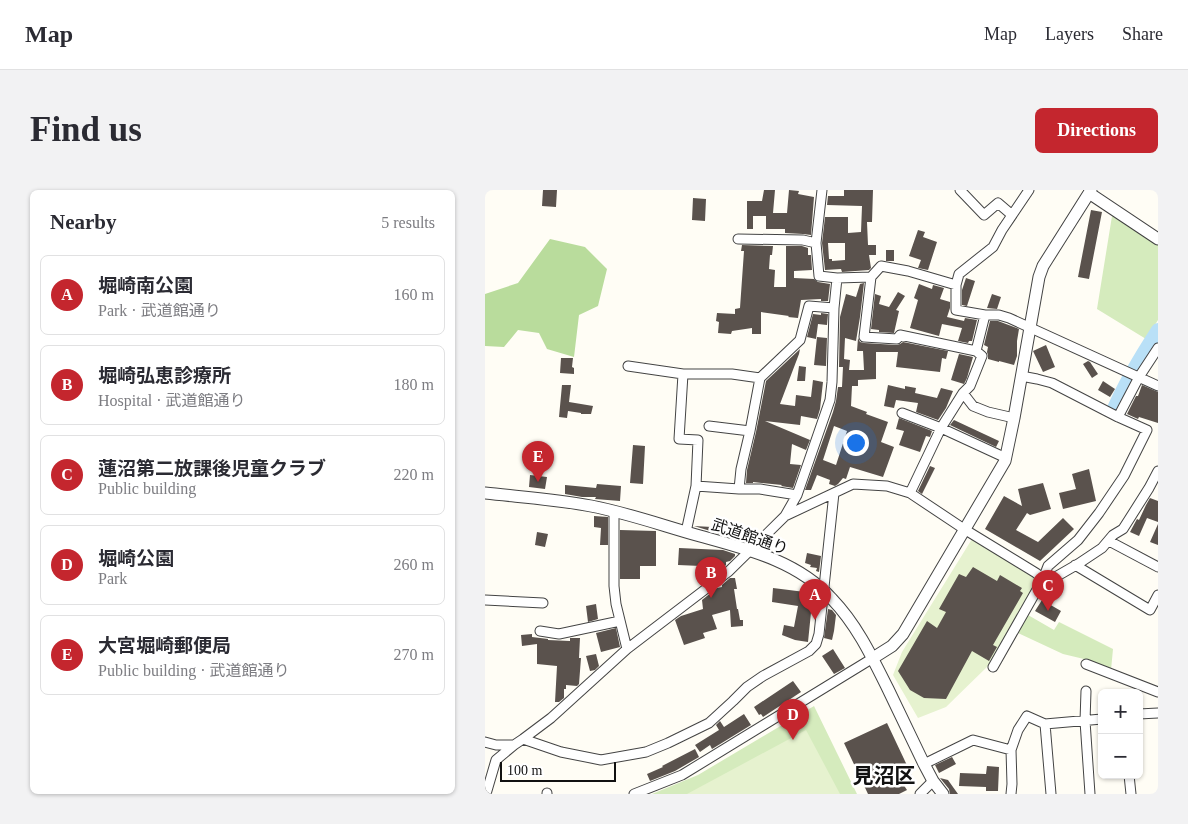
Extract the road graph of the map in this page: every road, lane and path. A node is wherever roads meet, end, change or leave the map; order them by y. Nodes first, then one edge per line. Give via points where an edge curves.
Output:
1 (822, 190) edge
2 (960, 190) edge
3 (1029, 190) edge
4 (1090, 192) edge
5 (1013, 216) junction
6 (738, 239) dead end
7 (1158, 239) edge
8 (816, 243) junction
9 (871, 277) junction
10 (837, 278) junction
11 (956, 285) junction
12 (834, 308) junction
13 (985, 315) junction
14 (1029, 327) junction
15 (1158, 348) edge
16 (976, 351) junction
17 (628, 366) dead end
18 (683, 374) junction
19 (1021, 376) junction
20 (1139, 377) junction
21 (760, 378) junction
22 (1158, 386) edge
23 (963, 393) junction
24 (902, 414) dead end
25 (1118, 417) junction
26 (1014, 418) junction
27 (709, 426) dead end
28 (941, 428) junction
29 (750, 430) junction
30 (1006, 458) junction
31 (1158, 471) edge
32 (696, 486) junction
33 (739, 489) junction
34 (1154, 490) edge
35 (485, 493) edge
36 (910, 493) junction
37 (834, 494) junction
38 (797, 495) junction
39 (614, 512) junction
40 (785, 516) junction
41 (964, 529) junction
42 (686, 532) junction
43 (1109, 541) junction
44 (749, 550) junction
45 (1075, 566) junction
46 (1158, 567) edge
47 (1043, 579) junction
48 (823, 590) junction
49 (1158, 595) edge
50 (485, 600) edge
51 (543, 603) dead end
52 (620, 621) junction
53 (539, 631) dead end
54 (627, 650) junction
55 (873, 658) junction
56 (1086, 664) dead end
57 (993, 667) dead end
58 (1086, 691) dead end
59 (1158, 692) edge
60 (1158, 713) edge
61 (1143, 714) edge
62 (1098, 719) edge
63 (1085, 721) junction
64 (1045, 724) junction
65 (523, 739) junction
66 (485, 742) edge
67 (514, 745) junction
68 (496, 746) junction
69 (1011, 750) junction
70 (496, 760) junction
71 (924, 764) junction
72 (1129, 779) edge
73 (933, 781) junction
74 (486, 794) edge
75 (634, 794) edge
76 (920, 794) edge
77 (943, 794) edge
78 (1011, 794) edge
79 (1051, 794) edge
80 (1090, 794) edge
81 (1131, 794) edge

1 - 8 street
2 - 5 street via 984,215 998,204
3 - 5 street
4 - 7 street
4 - 14 street via 1043,266
5 - 11 street via 993,247 959,274
6 - 8 street
8 - 10 street via 819,276
9 - 10 street
9 - 11 street via 881,266
9 - 16 street via 864,337 897,339 900,335
10 - 12 street
11 - 13 street via 956,310
12 - 21 street via 809,306 800,340
12 - 38 street via 830,400
13 - 14 street via 999,315
13 - 16 street
14 - 19 street
14 - 20 street
15 - 20 street
16 - 23 street via 983,356 970,386
17 - 18 street
18 - 21 street via 732,374
18 - 32 street via 679,439 699,440
19 - 25 street via 1051,383
19 - 26 street
20 - 22 street
20 - 25 street
21 - 29 street
23 - 26 street via 973,406
23 - 28 street
24 - 28 street
25 - 47 street via 1147,430 1124,476 1099,513 1078,540 1048,566
26 - 30 street
27 - 29 street
28 - 30 street
28 - 36 street
29 - 33 street
30 - 41 street
31 - 34 street
32 - 33 street
32 - 42 street
33 - 38 street
34 - 43 street via 1123,529
35 - 39 street, 武道館通り via 579,504
36 - 37 street via 887,486 853,484
36 - 41 street
37 - 40 street
37 - 48 street
38 - 40 street
39 - 42 street, 武道館通り
39 - 52 street via 614,586
40 - 44 street
41 - 47 street
41 - 55 street via 903,634
42 - 44 street, 武道館通り
43 - 45 street
43 - 46 street
44 - 48 street, 武道館通り via 793,569
44 - 54 street via 728,572
45 - 47 street via 1052,579
45 - 49 street via 1150,610
47 - 57 street
48 - 55 street, 武道館通り via 851,621
48 - 65 street via 816,644 747,687 709,723 646,752 601,760 561,752
50 - 51 street
52 - 53 street via 559,634
52 - 54 street
54 - 65 street
55 - 71 street, 武道館通り
55 - 75 street via 682,775
56 - 59 street
58 - 63 street
60 - 61 street
62 - 63 street
63 - 64 street
63 - 80 street
64 - 69 street via 1027,716
64 - 79 street
65 - 67 street
66 - 68 street
67 - 68 street
67 - 70 street
68 - 70 street
69 - 71 street via 973,740
69 - 78 street
70 - 74 street
71 - 73 street, 武道館通り
72 - 81 street
73 - 76 street
73 - 77 street, 武道館通り

